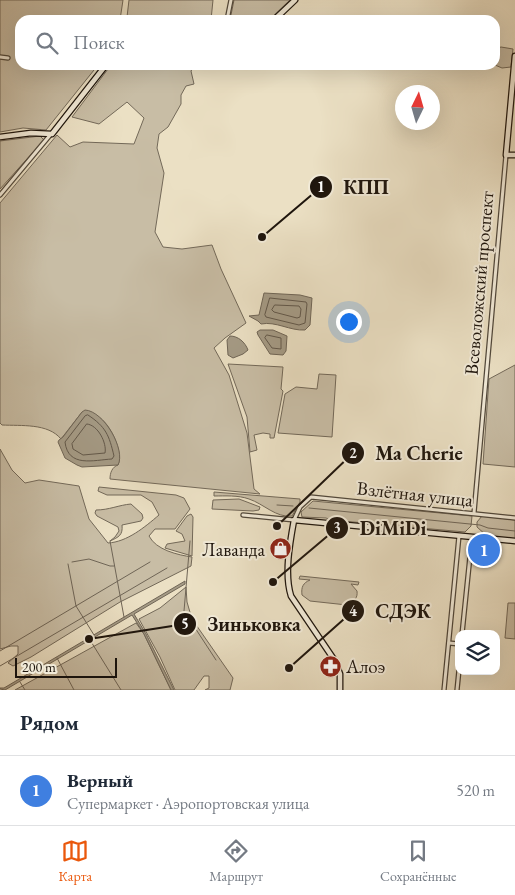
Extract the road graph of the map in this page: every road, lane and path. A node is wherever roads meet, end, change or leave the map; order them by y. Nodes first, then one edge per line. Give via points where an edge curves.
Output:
1 (230, 0) edge
2 (295, 0) edge
3 (228, 15) edge
4 (279, 15) edge
5 (515, 56) edge
6 (0, 57) edge
7 (8, 58) dead end
8 (102, 70) edge
9 (52, 134) junction
10 (0, 137) edge
11 (506, 154) junction
12 (515, 155) edge
13 (0, 195) edge
14 (474, 514) junction
15 (243, 515) dead end
16 (515, 518) edge
17 (294, 520) junction
18 (459, 536) junction
19 (472, 537) junction
20 (515, 541) edge
21 (462, 630) edge
22 (449, 643) junction
23 (455, 644) edge
24 (458, 675) edge
25 (340, 690) edge
26 (444, 690) edge
27 (457, 690) edge

1 - 3 street
2 - 4 street
5 - 11 street, Всеволожский проспект
6 - 7 street
8 - 9 street
9 - 10 street via 31,132
9 - 13 street
11 - 12 street
11 - 14 street, Всеволожский проспект
14 - 16 street, Взлётная улица
14 - 17 street, Взлётная улица via 311,497 300,507
15 - 17 street
17 - 18 street
17 - 25 street via 288,578 291,596 335,661 340,674
18 - 19 street
18 - 22 street
19 - 20 street
19 - 21 street
22 - 23 street
22 - 26 street
24 - 27 street

